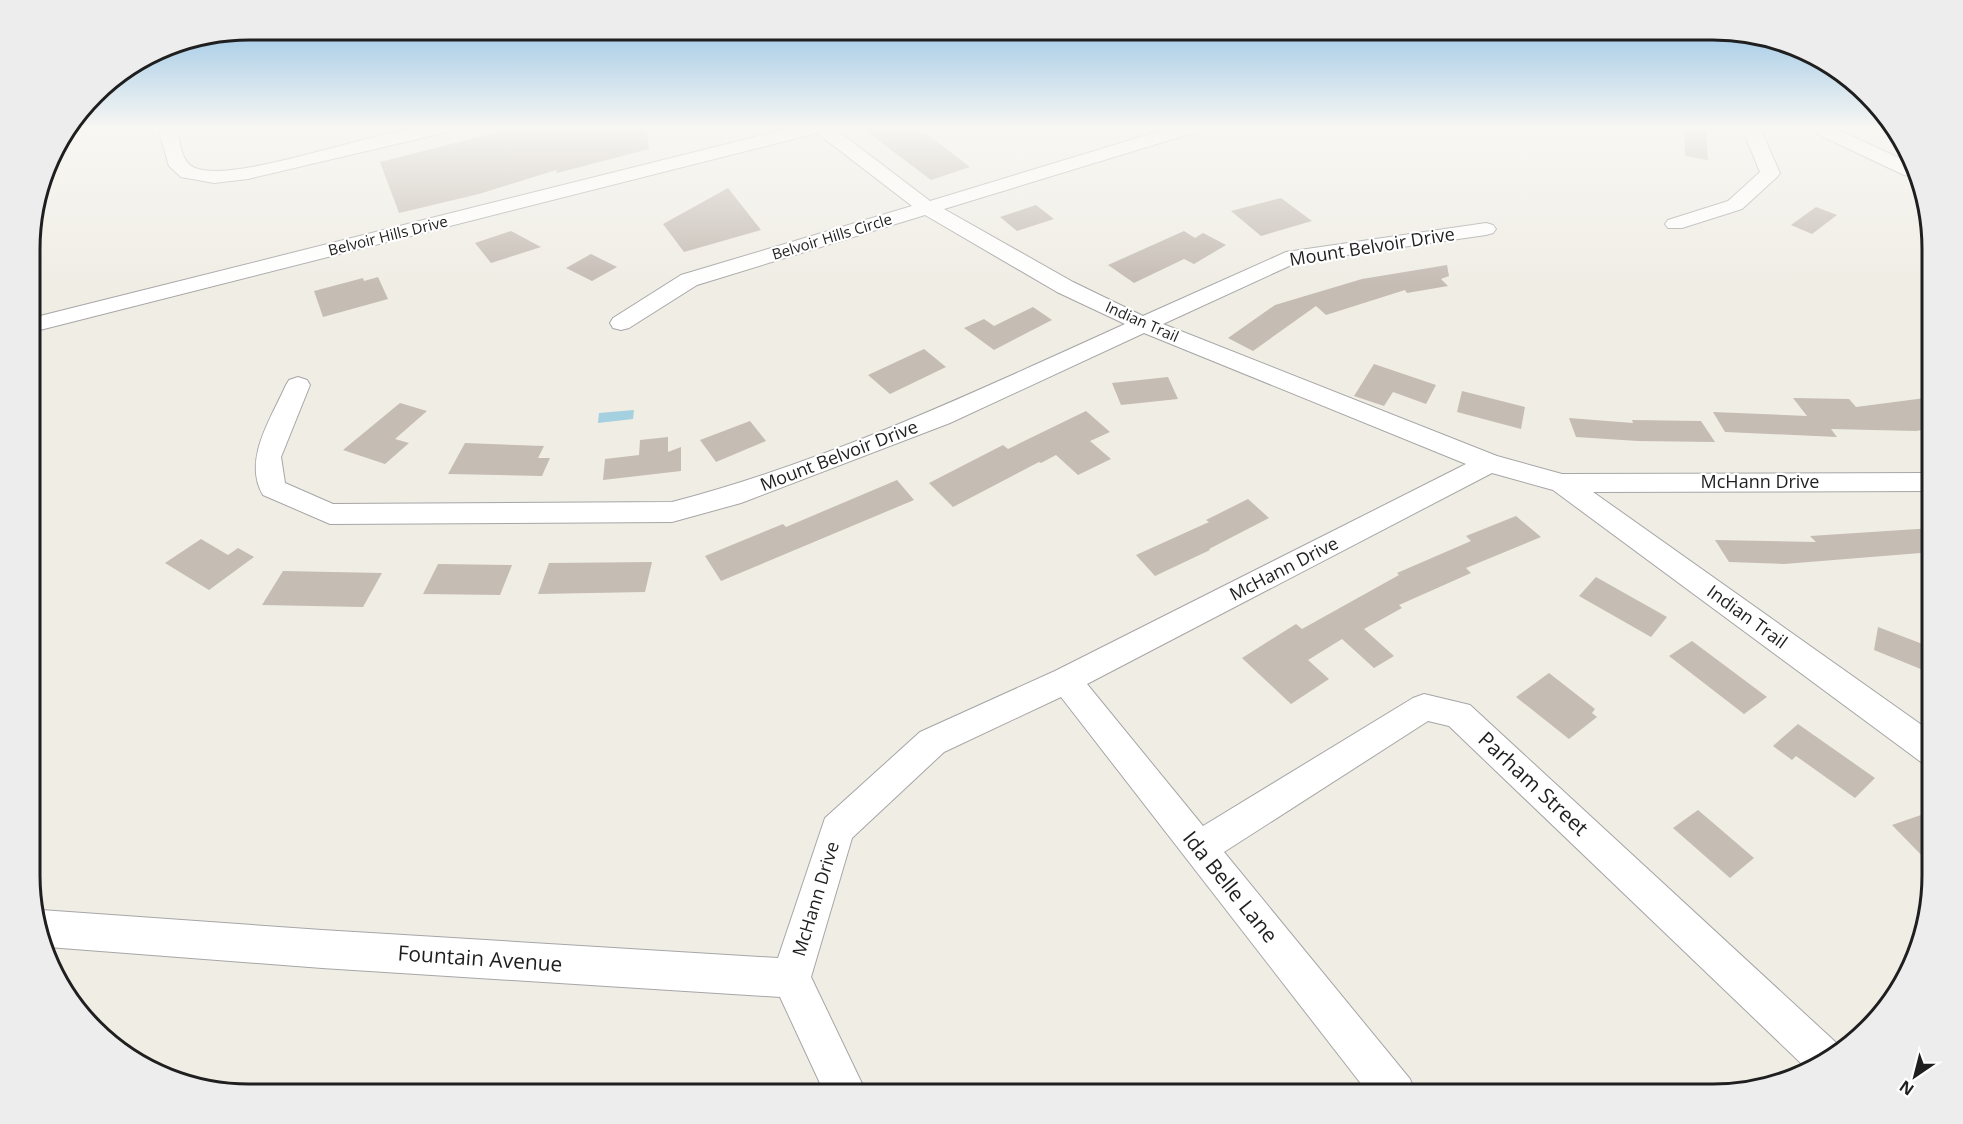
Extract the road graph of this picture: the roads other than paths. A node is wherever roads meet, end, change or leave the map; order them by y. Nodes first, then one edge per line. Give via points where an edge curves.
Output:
1 (605, 180) edge
2 (891, 180) edge
3 (1018, 180) edge
4 (1762, 180) edge
5 (927, 208) junction
6 (1675, 224) dead end
7 (1486, 229) dead end
8 (621, 322) dead end
9 (40, 323) edge
10 (1144, 325) junction
11 (298, 385) dead end
12 (1489, 463) junction
13 (1922, 482) edge
14 (1562, 483) junction
15 (1066, 680) junction
16 (1922, 745) edge
17 (1199, 848) junction
18 (48, 929) edge
19 (791, 978) junction
20 (1820, 1054) edge
21 (1386, 1083) edge
22 (841, 1084) edge

1 - 9 street, Belvoir Hills Drive
2 - 5 street, Indian Trail
3 - 5 street, Belvoir Hills Circle
4 - 6 street via 1735,204
5 - 8 street, Belvoir Hills Circle via 689,280
5 - 10 street, Indian Trail via 1065,286
7 - 10 street, Mount Belvoir Drive via 1293,256
10 - 11 street, Mount Belvoir Drive via 941,417 731,496 672,512 330,514 272,488 268,457
10 - 12 street, Indian Trail
12 - 14 street, McHann Drive
12 - 15 street, McHann Drive
13 - 14 street, McHann Drive
14 - 16 street, Indian Trail
15 - 17 street, Ida Belle Lane
15 - 19 street, McHann Drive via 932,742 837,829
17 - 20 street, Parham Street via 1424,707 1459,715
17 - 21 street, Ida Belle Lane
18 - 19 street, Fountain Avenue
19 - 22 street

